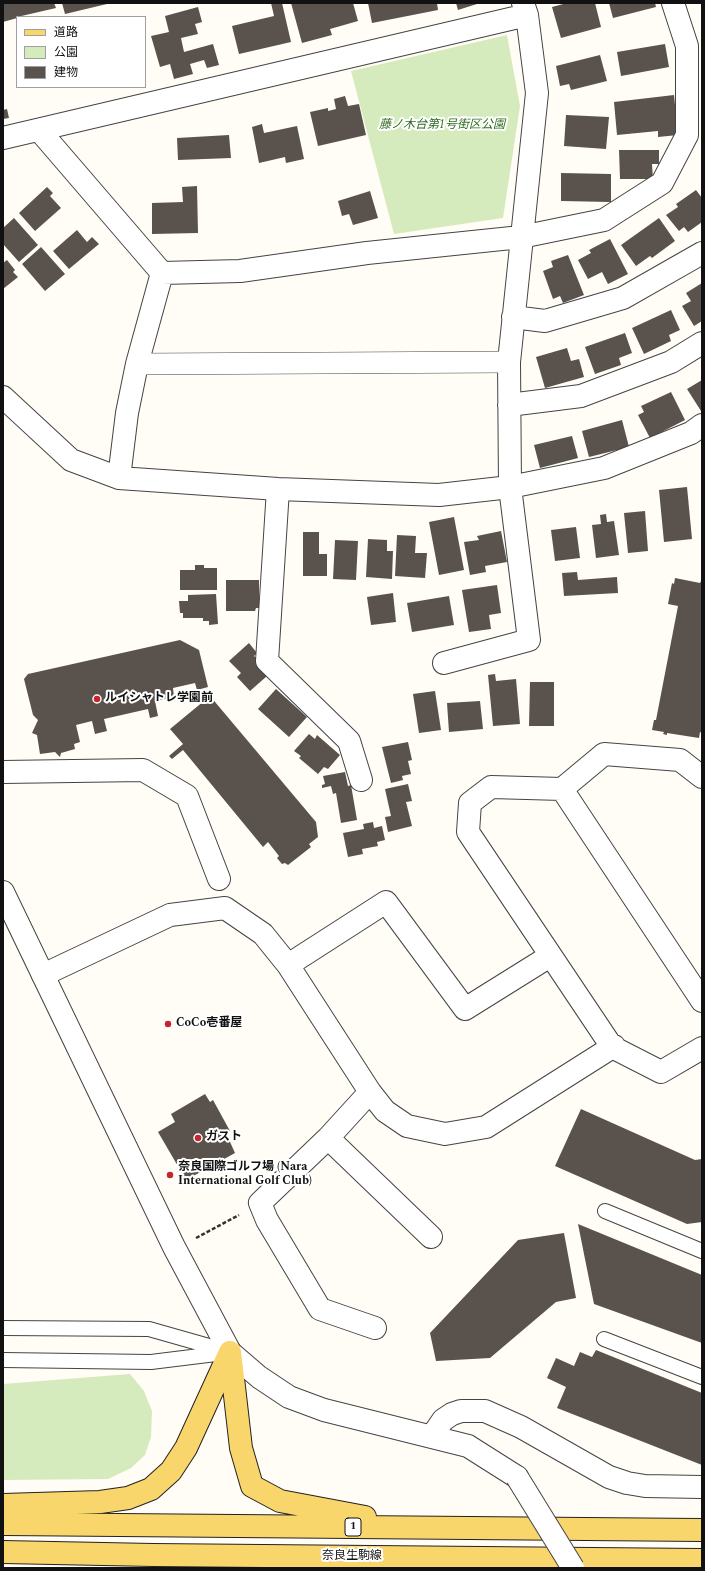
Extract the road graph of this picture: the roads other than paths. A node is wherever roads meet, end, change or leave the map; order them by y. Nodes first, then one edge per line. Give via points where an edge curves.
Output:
1 (673, 3) edge
2 (525, 9) edge
3 (694, 43) edge
4 (39, 130) junction
5 (3, 138) edge
6 (694, 138) edge
7 (521, 237) junction
8 (702, 253) edge
9 (162, 273) junction
10 (513, 317) junction
11 (702, 343) edge
12 (508, 362) junction
13 (137, 364) junction
14 (3, 397) edge
15 (509, 406) junction
16 (702, 426) edge
17 (119, 478) junction
18 (510, 487) junction
19 (278, 489) junction
20 (444, 662) dead end
21 (3, 772) edge
22 (702, 777) edge
23 (361, 780) dead end
24 (562, 789) junction
25 (219, 879) dead end
26 (3, 892) edge
27 (550, 956) junction
28 (288, 965) junction
29 (43, 975) junction
30 (702, 1001) edge
31 (613, 1046) junction
32 (702, 1048) edge
33 (370, 1092) junction
34 (328, 1138) junction
35 (605, 1211) dead end
36 (431, 1237) dead end
37 (702, 1251) edge
38 (3, 1328) edge
39 (375, 1328) dead end
40 (604, 1339) dead end
41 (230, 1352) junction
42 (3, 1360) edge
43 (702, 1377) edge
44 (432, 1436) junction
45 (702, 1487) edge
46 (3, 1505) edge
47 (3, 1524) edge
48 (415, 1527) junction
49 (702, 1530) edge
50 (3, 1552) edge
51 (153, 1555) junction
52 (700, 1560) edge
53 (222, 1568) edge
54 (573, 1568) edge

1 - 3 street
2 - 4 street
2 - 7 street via 537,93
3 - 6 street
4 - 5 street
4 - 9 street
6 - 7 street via 662,183 604,220
7 - 9 street via 367,253 240,271
7 - 10 street
8 - 10 street via 623,298 545,321
9 - 13 street
10 - 12 street
11 - 15 street via 671,362 581,396
12 - 13 street
12 - 15 street
13 - 17 street via 127,413
14 - 17 street via 71,460
15 - 18 street
16 - 18 street via 604,468
17 - 19 street
18 - 19 street via 439,495
18 - 20 street via 529,640
19 - 23 street via 267,660 349,741
21 - 25 street via 143,770 187,796
22 - 24 street via 680,760 604,754
24 - 27 street via 490,787 470,803 468,832
24 - 30 street
26 - 29 street
27 - 28 street via 465,1009 386,902
27 - 31 street
28 - 29 street via 263,934 225,908 170,915
28 - 33 street
29 - 41 street via 174,1247
31 - 32 street via 661,1072
31 - 33 street via 486,1127 445,1134 407,1126 385,1110
33 - 34 street
34 - 36 street
34 - 39 street via 260,1203 267,1220 320,1309
35 - 37 lane
38 - 41 lane via 149,1329
40 - 43 lane
41 - 42 lane via 151,1362
41 - 44 street via 288,1397 324,1410
41 - 46 main road via 186,1448 171,1471 152,1489 128,1498 100,1502
41 - 48 main road via 241,1448 252,1486 280,1501
44 - 45 street via 443,1420 452,1414 461,1410 485,1411 521,1427 609,1477 645,1486
44 - 54 street, bridge via 468,1446 517,1477
47 - 48 main road, 1
48 - 49 main road, 1
50 - 51 main road, 奈良生駒線
51 - 52 main road, 奈良生駒線
51 - 53 main road

